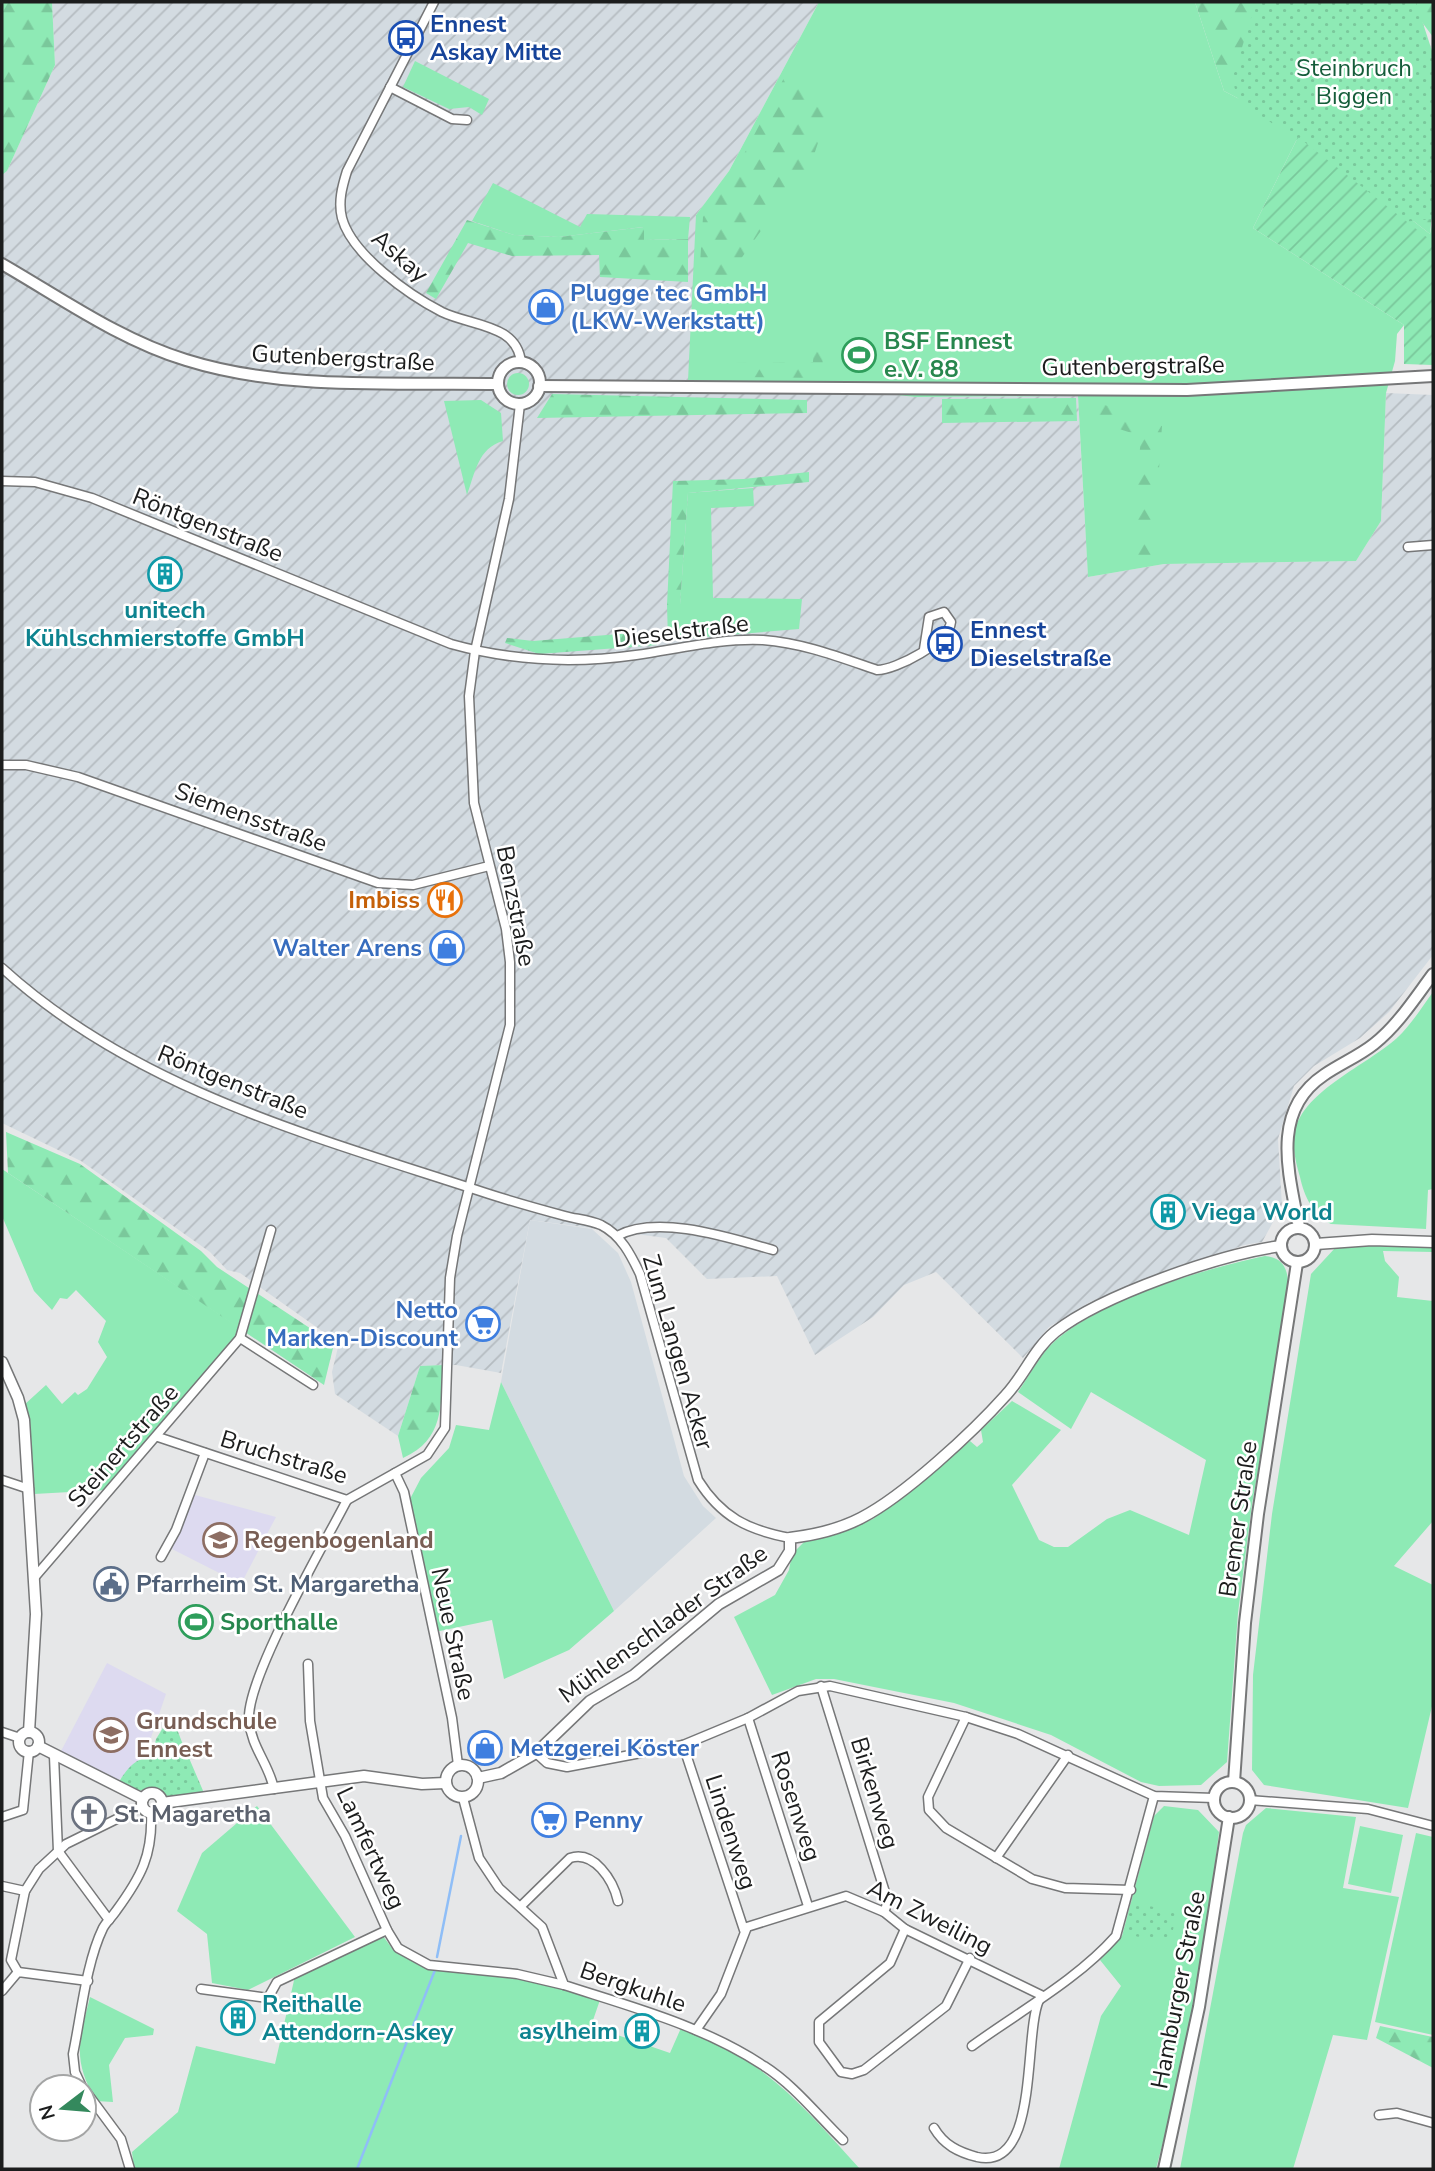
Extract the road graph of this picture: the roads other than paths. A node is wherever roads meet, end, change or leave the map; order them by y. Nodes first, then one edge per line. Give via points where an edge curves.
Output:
1 (434, 2) edge
2 (390, 87) junction
3 (467, 120) dead end
4 (2, 264) edge
5 (521, 363) junction
6 (1433, 376) edge
7 (498, 384) junction
8 (539, 386) junction
9 (520, 404) junction
10 (2, 481) edge
11 (1433, 545) edge
12 (1409, 547) dead end
13 (924, 649) junction
14 (475, 650) junction
15 (2, 765) edge
16 (489, 866) junction
17 (2, 968) edge
18 (1433, 974) edge
19 (471, 1188) junction
20 (1299, 1227) junction
21 (271, 1230) dead end
22 (617, 1236) junction
23 (1433, 1242) edge
24 (1316, 1244) junction
25 (1281, 1246) junction
26 (773, 1250) dead end
27 (1297, 1262) junction
28 (240, 1338) junction
29 (2, 1362) edge
30 (313, 1385) dead end
31 (158, 1437) junction
32 (205, 1453) junction
33 (394, 1472) junction
34 (2, 1480) edge
35 (29, 1489) junction
36 (347, 1500) junction
37 (790, 1538) junction
38 (161, 1558) dead end
39 (34, 1578) junction
40 (308, 1664) dead end
41 (821, 1686) junction
42 (966, 1717) junction
43 (748, 1718) junction
44 (2, 1732) edge
45 (25, 1735) junction
46 (683, 1745) junction
47 (34, 1749) junction
48 (536, 1753) junction
49 (1068, 1755) junction
50 (54, 1756) junction
51 (458, 1765) junction
52 (478, 1778) junction
53 (1234, 1782) junction
54 (320, 1783) junction
55 (445, 1783) junction
56 (274, 1789) junction
57 (1154, 1796) junction
58 (463, 1798) junction
59 (1214, 1798) junction
60 (1249, 1800) junction
61 (162, 1804) junction
62 (145, 1806) junction
63 (2, 1817) edge
64 (1229, 1817) junction
65 (1433, 1826) edge
66 (58, 1851) junction
67 (996, 1857) junction
68 (2, 1886) edge
69 (1131, 1890) junction
70 (25, 1891) junction
71 (618, 1901) dead end
72 (521, 1906) junction
73 (808, 1906) junction
74 (884, 1912) junction
75 (108, 1920) junction
76 (905, 1928) junction
77 (387, 1930) junction
78 (744, 1930) junction
79 (970, 1958) junction
80 (6, 1960) edge
81 (18, 1972) junction
82 (88, 1981) junction
83 (564, 1985) junction
84 (201, 1989) dead end
85 (2, 1991) edge
86 (1041, 1998) junction
87 (696, 2029) junction
88 (972, 2046) dead end
89 (76, 2073) edge
90 (98, 2108) edge
91 (1379, 2115) dead end
92 (1433, 2123) edge
93 (934, 2128) dead end
94 (843, 2140) dead end
95 (130, 2169) edge
96 (1164, 2169) edge

1 - 2 street, Askay
2 - 3 street via 452,119
2 - 5 street, Askay via 347,171 341,204 346,228 372,262 409,292 444,312 500,331 515,342
4 - 7 main road, Gutenbergstraße via 134,341 248,377
5 - 7 main road via 505,368
5 - 8 main road via 536,372
6 - 8 main road, Gutenbergstraße via 1186,390
7 - 9 main road via 504,398
8 - 9 main road via 531,400
9 - 14 street, Benzstraße via 509,499
10 - 14 street, Röntgenstraße via 34,482 92,498
11 - 12 street
13 - 13 street, Dieselstraße via 950,628 944,612 929,617
13 - 14 street, Dieselstraße via 888,670 806,646 762,640 569,662
14 - 16 street, Benzstraße via 469,744 474,803
15 - 16 street, Siemensstraße via 26,765 78,777 379,883 413,884
16 - 19 street, Benzstraße via 510,962 510,1025
17 - 19 street, Röntgenstraße via 79,1029 164,1078 238,1109
18 - 20 main road via 1401,1018 1375,1043 1307,1088 1293,1110 1287,1160
19 - 22 street, Zum Langen Acker via 601,1225
19 - 33 street, Benzstraße via 450,1278 445,1428 427,1455
20 - 24 main road via 1309,1231
20 - 25 main road via 1284,1234
21 - 28 street, Steinertstraße
22 - 26 street via 636,1229 702,1230
22 - 37 street, Zum Langen Acker via 640,1274 698,1480 734,1520
23 - 24 street
24 - 27 main road via 1313,1255
25 - 27 main road via 1287,1259
25 - 37 street, Mühlenschlader Straße via 1248,1251 1122,1294 1083,1314 1049,1338 1009,1391 970,1431 877,1507 828,1531
27 - 53 main road, Bremer Straße via 1256,1528
28 - 30 street
28 - 31 street, Steinertstraße
29 - 35 street via 24,1420
31 - 32 street, Bruchstraße
31 - 39 street, Steinertstraße
32 - 36 street, Bruchstraße
32 - 38 street
33 - 36 street, Bruchstraße
33 - 51 street, Neue Straße via 404,1492
34 - 35 street
35 - 39 street
36 - 56 street via 282,1626 251,1704 250,1733
37 - 48 street, Mühlenschlader Straße via 790,1551 778,1570 719,1604 634,1675 590,1701
39 - 45 street via 36,1614
40 - 54 street, Lamfertweg via 310,1721
41 - 42 street
41 - 43 street via 798,1691
41 - 74 street, Birkenweg via 888,1902
42 - 49 street
42 - 67 street via 928,1797 929,1810 946,1828
43 - 46 street
43 - 73 street, Rosenweg
44 - 45 street
45 - 47 street via 21,1747
45 - 47 street via 37,1735
46 - 48 street via 567,1767 547,1763
46 - 78 street, Lindenweg
47 - 50 street
47 - 63 street via 23,1810
48 - 52 street, Mühlenschlader Straße via 502,1773
49 - 57 street
49 - 67 street
50 - 62 street
50 - 66 street
51 - 52 street via 470,1767
51 - 55 street via 449,1770
52 - 58 street via 476,1790
53 - 59 main road via 1220,1786
53 - 60 main road via 1245,1789
54 - 55 street via 378,1776
54 - 56 street
54 - 77 street, Lamfertweg
55 - 58 street via 451,1794
56 - 61 street
57 - 59 street
57 - 69 street
58 - 72 street, Bergkuhle via 478,1858 499,1888
59 - 64 main road via 1216,1809
60 - 64 main road via 1241,1815
60 - 65 street via 1368,1810
61 - 62 street via 160,1808
61 - 62 street via 155,1793 148,1793
62 - 66 street
62 - 75 street via 150,1850
64 - 96 main road, Hamburger Straße via 1199,2007
66 - 70 street
66 - 75 street
67 - 69 street via 1048,1885
68 - 70 street
69 - 86 street via 1116,1936
70 - 80 street
71 - 72 street via 615,1888 593,1860 577,1856
72 - 83 street, Bergkuhle via 548,1937
73 - 74 street, Am Zweiling via 846,1896
73 - 78 street, Am Zweiling
74 - 76 street, Am Zweiling
75 - 82 street
76 - 79 street, Am Zweiling
76 - 79 street via 890,1964 820,2022 819,2042 841,2072 864,2070 946,2007
77 - 83 street, Lamfertweg via 398,1948 429,1965 529,1976
77 - 84 street, Lamfertweg via 277,1982 268,1998
78 - 87 street via 721,1994
79 - 86 street, Am Zweiling
80 - 81 street
81 - 82 street
81 - 85 street
82 - 89 street via 73,2054
83 - 87 street, Bergkuhle
86 - 88 street
86 - 93 street via 1030,2041 1023,2122 1014,2144 984,2158 943,2141
87 - 94 street via 766,2067
90 - 95 street via 121,2139
91 - 92 street via 1397,2113

